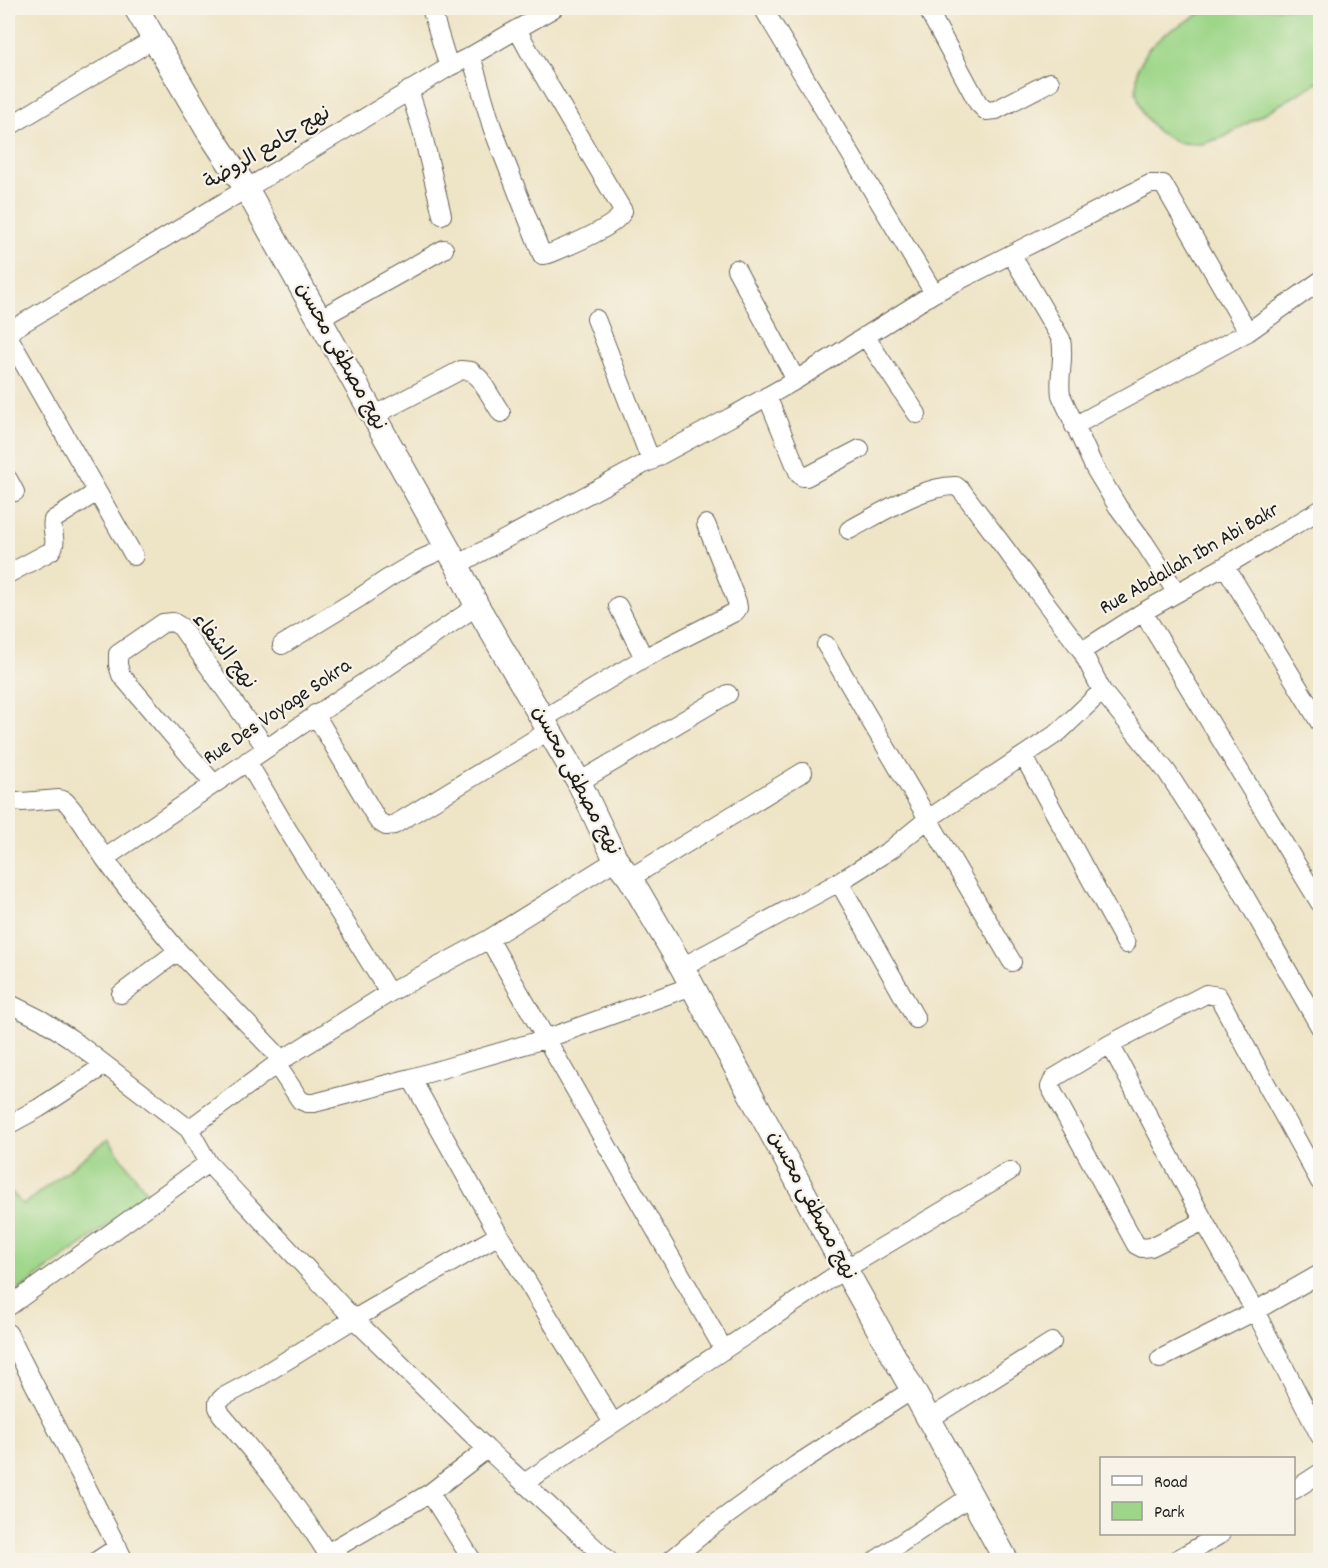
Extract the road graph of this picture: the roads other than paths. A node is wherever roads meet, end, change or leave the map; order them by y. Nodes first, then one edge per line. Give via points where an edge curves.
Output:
1 (136, 8) edge
2 (431, 8) edge
3 (554, 8) edge
4 (763, 8) edge
5 (927, 8) edge
6 (517, 29) junction
7 (154, 39) junction
8 (471, 56) junction
9 (449, 67) junction
10 (1050, 82) dead end
11 (409, 90) junction
12 (8, 126) edge
13 (246, 188) junction
14 (442, 215) dead end
15 (444, 249) dead end
16 (1011, 254) junction
17 (736, 269) dead end
18 (1320, 281) edge
19 (934, 293) junction
20 (319, 319) junction
21 (596, 319) dead end
22 (8, 332) edge
23 (1248, 332) junction
24 (8, 336) edge
25 (865, 336) junction
26 (796, 380) junction
27 (767, 396) junction
28 (501, 413) dead end
29 (917, 414) dead end
30 (373, 416) junction
31 (1074, 426) junction
32 (860, 449) dead end
33 (651, 461) junction
34 (97, 492) junction
35 (1320, 510) edge
36 (706, 524) dead end
37 (849, 530) dead end
38 (134, 556) dead end
39 (451, 556) junction
40 (1225, 566) junction
41 (8, 574) edge
42 (1177, 592) junction
43 (477, 606) junction
44 (618, 606) dead end
45 (1143, 612) junction
46 (282, 645) dead end
47 (826, 645) dead end
48 (1082, 651) junction
49 (644, 658) junction
50 (1102, 691) junction
51 (728, 694) dead end
52 (315, 714) junction
53 (1320, 723) edge
54 (546, 724) junction
55 (266, 748) junction
56 (1024, 756) junction
57 (247, 761) junction
58 (803, 772) dead end
59 (579, 782) junction
60 (214, 784) junction
61 (8, 799) edge
62 (928, 819) junction
63 (105, 858) junction
64 (623, 869) junction
65 (839, 882) junction
66 (1320, 903) edge
67 (489, 939) junction
68 (1126, 945) dead end
69 (178, 951) junction
70 (1012, 962) dead end
71 (687, 976) junction
72 (389, 993) junction
73 (121, 994) dead end
74 (8, 1003) edge
75 (1318, 1018) edge
76 (916, 1019) dead end
77 (548, 1038) junction
78 (1110, 1044) junction
79 (279, 1062) junction
80 (105, 1065) junction
81 (411, 1078) junction
82 (8, 1125) edge
83 (189, 1129) junction
84 (208, 1163) junction
85 (1010, 1171) dead end
86 (1320, 1182) edge
87 (1204, 1221) junction
88 (499, 1234) junction
89 (845, 1269) junction
90 (1320, 1274) edge
91 (8, 1307) edge
92 (1255, 1311) junction
93 (354, 1319) junction
94 (8, 1333) edge
95 (1052, 1341) dead end
96 (724, 1350) junction
97 (1160, 1359) dead end
98 (912, 1390) junction
99 (929, 1419) junction
100 (614, 1423) junction
101 (1320, 1436) edge
102 (487, 1449) junction
103 (1320, 1473) edge
104 (524, 1483) junction
105 (1295, 1489) edge
106 (429, 1493) junction
107 (971, 1496) junction
108 (1218, 1535) edge
109 (121, 1554) edge
110 (329, 1557) edge
111 (98, 1560) edge
112 (472, 1560) edge
113 (608, 1560) edge
114 (671, 1560) edge
115 (876, 1560) edge
116 (1006, 1560) edge
117 (1176, 1560) edge

1 - 7 main road, نهج مصطفى محسن
2 - 9 street
3 - 6 street, نهج جامع الروضة
4 - 19 street
5 - 10 street via 978,103 987,111
6 - 8 street, نهج جامع الروضة
6 - 8 street via 623,212 621,218 542,255 492,127
7 - 12 street
7 - 13 main road, نهج مصطفى محسن
8 - 9 street, نهج جامع الروضة
9 - 11 street, نهج جامع الروضة
11 - 13 street, نهج جامع الروضة
11 - 14 street
13 - 20 main road, نهج مصطفى محسن
13 - 22 street, نهج جامع الروضة
15 - 20 street
16 - 19 street
16 - 23 street via 1150,184 1163,184
16 - 31 street via 1061,339 1061,395
17 - 26 street
18 - 23 street
19 - 25 street
20 - 30 main road, نهج مصطفى محسن
21 - 33 street
23 - 31 street
24 - 34 street
25 - 26 street
25 - 29 street
26 - 27 street
27 - 32 street via 802,477
27 - 33 street
28 - 30 street via 480,378 461,370
30 - 39 main road, نهج مصطفى محسن
31 - 42 street via 1118,507
33 - 39 street
34 - 38 street
34 - 41 street via 53,520 55,541 51,551
35 - 40 street, Rue Abdallah Ibn Abi Bakr
36 - 49 street via 738,608
37 - 48 street via 909,499 940,487 956,486
39 - 43 main road, نهج مصطفى محسن
39 - 46 street via 419,560
40 - 42 street, Rue Abdallah Ibn Abi Bakr
40 - 53 street
42 - 45 street, Rue Abdallah Ibn Abi Bakr
43 - 52 street, Rue Des Voyage Sokra
43 - 54 main road, نهج مصطفى محسن
44 - 49 street
45 - 48 street, Rue Abdallah Ibn Abi Bakr
45 - 66 street
47 - 62 street
48 - 50 street
49 - 54 street
50 - 56 street via 1059,732
50 - 75 street via 1167,772
51 - 59 street
52 - 54 street via 378,821 386,826 394,825
52 - 55 street, Rue Des Voyage Sokra
54 - 59 main road, نهج مصطفى محسن
55 - 57 street, Rue Des Voyage Sokra
55 - 60 street, نهج الشفاء via 181,627 173,622 163,623 118,654 121,675
56 - 62 street
56 - 68 street
57 - 60 street, Rue Des Voyage Sokra
57 - 72 street
58 - 64 street
59 - 64 main road, نهج مصطفى محسن
60 - 63 street, Rue Des Voyage Sokra
61 - 63 street via 65,801
62 - 65 street
62 - 70 street
63 - 69 street
64 - 67 street
64 - 71 main road, نهج مصطفى محسن
65 - 71 street
65 - 76 street
67 - 72 street
67 - 77 street
69 - 73 street
69 - 79 street
71 - 77 street
71 - 89 main road, نهج مصطفى محسن
72 - 79 street
74 - 80 street via 70,1038
77 - 81 street
77 - 96 street
78 - 86 street via 1206,994 1218,996
78 - 87 street
78 - 87 street via 1054,1078 1050,1087 1136,1245 1151,1247
79 - 81 street via 300,1100 307,1103
79 - 83 street
80 - 82 street
80 - 83 street
81 - 88 street
83 - 84 street
84 - 91 street
84 - 93 street
85 - 89 street
87 - 92 street
88 - 93 street
88 - 100 street
89 - 96 street
89 - 98 main road, نهج مصطفى محسن
90 - 92 street
92 - 97 street
92 - 101 street
93 - 102 street
93 - 110 street via 218,1402 221,1414 284,1489
94 - 109 street
95 - 99 street
96 - 100 street
98 - 99 main road, نهج مصطفى محسن
98 - 114 street via 796,1465
99 - 107 main road, نهج مصطفى محسن
100 - 104 street
102 - 104 street
102 - 106 street
103 - 105 street
104 - 113 street
106 - 110 street
106 - 112 street
107 - 115 street
107 - 116 main road, نهج مصطفى محسن
108 - 117 street
109 - 111 street

